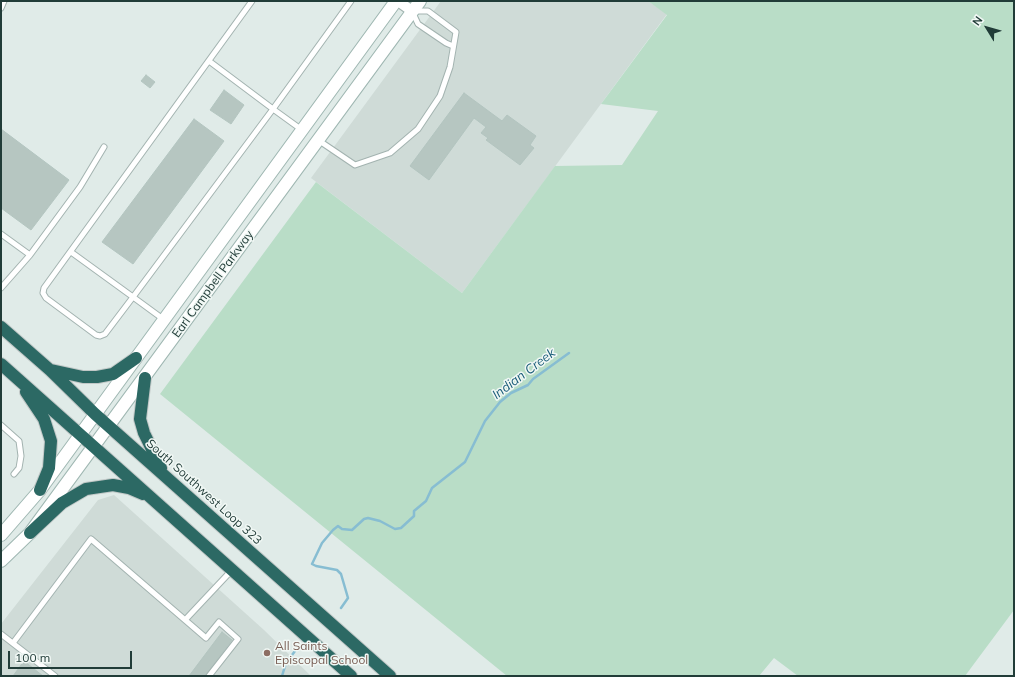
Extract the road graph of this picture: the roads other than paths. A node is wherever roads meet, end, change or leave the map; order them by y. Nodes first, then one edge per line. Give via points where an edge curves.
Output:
1 (4, 1) edge
2 (252, 1) edge
3 (351, 1) edge
4 (397, 1) edge
5 (420, 1) edge
6 (1, 8) edge
7 (412, 11) junction
8 (453, 46) junction
9 (209, 61) junction
10 (273, 108) junction
11 (302, 130) junction
12 (318, 140) junction
13 (104, 147) dead end
14 (1, 234) edge
15 (71, 252) junction
16 (30, 255) junction
17 (1, 288) edge
18 (133, 297) junction
19 (163, 319) junction
20 (1, 327) edge
21 (136, 358) junction
22 (1, 364) edge
23 (50, 370) junction
24 (17, 378) junction
25 (144, 378) junction
26 (95, 414) junction
27 (1, 425) edge
28 (109, 426) junction
29 (79, 435) junction
30 (93, 447) junction
31 (14, 474) dead end
32 (164, 475) junction
33 (40, 490) junction
34 (153, 498) junction
35 (30, 533) junction
36 (1, 535) edge
37 (1, 561) edge
38 (232, 570) junction
39 (185, 620) junction
40 (1, 634) edge
41 (13, 643) junction
42 (55, 676) edge
43 (209, 676) edge
44 (351, 676) edge
45 (390, 676) edge

1 - 6 lane
2 - 9 lane
3 - 10 lane
4 - 7 street
4 - 11 main road, Earl Campbell Parkway
5 - 7 main road, Earl Campbell Parkway
7 - 8 lane via 418,24
7 - 8 lane via 428,11 456,32
7 - 12 main road, Earl Campbell Parkway
8 - 12 lane via 444,88 435,105 418,128 390,153 354,165
9 - 10 lane
9 - 15 lane
10 - 11 lane
10 - 18 lane
11 - 19 main road, Earl Campbell Parkway
12 - 25 main road, Earl Campbell Parkway
13 - 16 lane via 80,187
14 - 16 lane
15 - 18 lane
15 - 18 lane via 44,288 43,294 96,335 105,334
16 - 17 lane
18 - 19 lane
19 - 21 main road, Earl Campbell Parkway
20 - 23 highway, South Southwest Loop 323
21 - 23 highway via 113,374 97,377 83,377
21 - 26 main road, Earl Campbell Parkway
22 - 24 highway
23 - 26 highway, South Southwest Loop 323
24 - 29 highway
24 - 33 highway via 44,419 50,436 50,461
25 - 28 main road, Earl Campbell Parkway
25 - 32 highway via 140,419
26 - 28 highway, South Southwest Loop 323
26 - 29 main road, Earl Campbell Parkway
27 - 31 lane via 19,442 21,456 19,468
28 - 30 main road, Earl Campbell Parkway
28 - 32 highway, South Southwest Loop 323
29 - 30 highway
29 - 33 main road, Earl Campbell Parkway
30 - 34 highway
30 - 35 main road, Earl Campbell Parkway
32 - 45 highway, South Southwest Loop 323
33 - 36 main road, Earl Campbell Parkway
34 - 35 highway via 121,486 92,487 69,498
34 - 38 highway
35 - 37 main road, Earl Campbell Parkway
38 - 39 lane
38 - 44 highway
39 - 41 lane via 92,540
39 - 43 lane via 206,638 219,622 238,638
40 - 41 lane
41 - 42 lane

